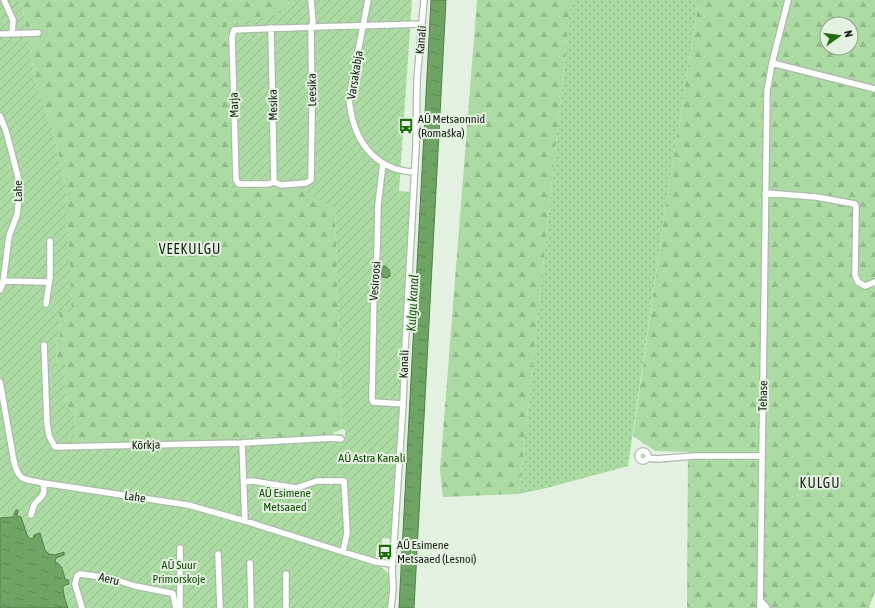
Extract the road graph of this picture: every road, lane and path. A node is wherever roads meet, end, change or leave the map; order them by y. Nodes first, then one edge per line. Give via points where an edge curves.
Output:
1 (4, 0) edge
2 (311, 0) edge
3 (368, 0) edge
4 (424, 0) edge
5 (788, 0) edge
6 (422, 24) junction
7 (363, 26) junction
8 (311, 27) junction
9 (271, 28) junction
10 (38, 33) dead end
11 (0, 34) edge
12 (12, 34) junction
13 (772, 63) junction
14 (875, 89) edge
15 (0, 116) edge
16 (383, 163) junction
17 (414, 172) junction
18 (274, 182) junction
19 (765, 193) junction
20 (50, 241) dead end
21 (0, 256) edge
22 (7, 256) junction
23 (3, 281) junction
24 (49, 282) junction
25 (875, 282) edge
26 (0, 290) edge
27 (46, 304) dead end
28 (44, 345) dead end
29 (0, 382) edge
30 (403, 404) junction
31 (341, 439) dead end
32 (242, 443) junction
33 (762, 456) junction
34 (648, 458) dead end
35 (244, 482) junction
36 (43, 484) junction
37 (31, 515) dead end
38 (245, 521) junction
39 (180, 548) dead end
40 (343, 552) junction
41 (218, 554) dead end
42 (250, 563) dead end
43 (392, 564) junction
44 (286, 574) dead end
45 (760, 600) junction
46 (82, 608) edge
47 (176, 608) edge
48 (180, 608) edge
49 (220, 608) edge
50 (251, 608) edge
51 (286, 608) edge
52 (391, 608) edge
53 (760, 608) edge
54 (767, 608) edge

1 - 12 street via 13,20
2 - 8 street, Leesika
3 - 7 street, Varsakabja
4 - 6 street, Kanali
5 - 13 street, Tehase
6 - 7 street
6 - 17 street, Kanali via 417,79
7 - 8 street
7 - 16 street, Varsakabja via 349,98 350,113 363,145
8 - 9 street
8 - 18 street, Leesika via 311,180 306,183
9 - 18 street, Mesika
9 - 18 street, Marja via 234,30 232,36 236,180 239,184
10 - 12 street
11 - 12 street
13 - 14 street
13 - 19 street, Tehase via 767,91
15 - 22 street, Lahe via 18,177 17,215 9,236
16 - 17 street
16 - 30 street, Vesiroosi via 374,288 372,399 378,403
17 - 30 street, Kanali
19 - 25 street via 816,196 855,204 855,275 858,282 865,286
19 - 33 street, Tehase
20 - 24 street
21 - 22 street
22 - 23 street, Lahe
23 - 24 street
23 - 26 street, Lahe
24 - 27 street
28 - 32 street, Kõrkja via 47,423 49,436 55,447
29 - 36 street, Lahe via 17,473 21,479
30 - 43 street, Kanali
31 - 32 street, Kõrkja
32 - 35 street
33 - 34 street
33 - 45 street, Tehase
35 - 38 street
35 - 40 street via 296,488 317,481 344,481 347,533
36 - 37 street via 42,498 35,504
36 - 38 street, Lahe via 188,505
38 - 40 street, Lahe
39 - 48 street
40 - 43 street, Lahe
41 - 49 street
42 - 50 street
43 - 52 street, Kanali
44 - 51 street
45 - 53 street, Tehase
45 - 54 street
46 - 47 street, Aeru via 76,584 77,576 80,574 110,578 171,593

